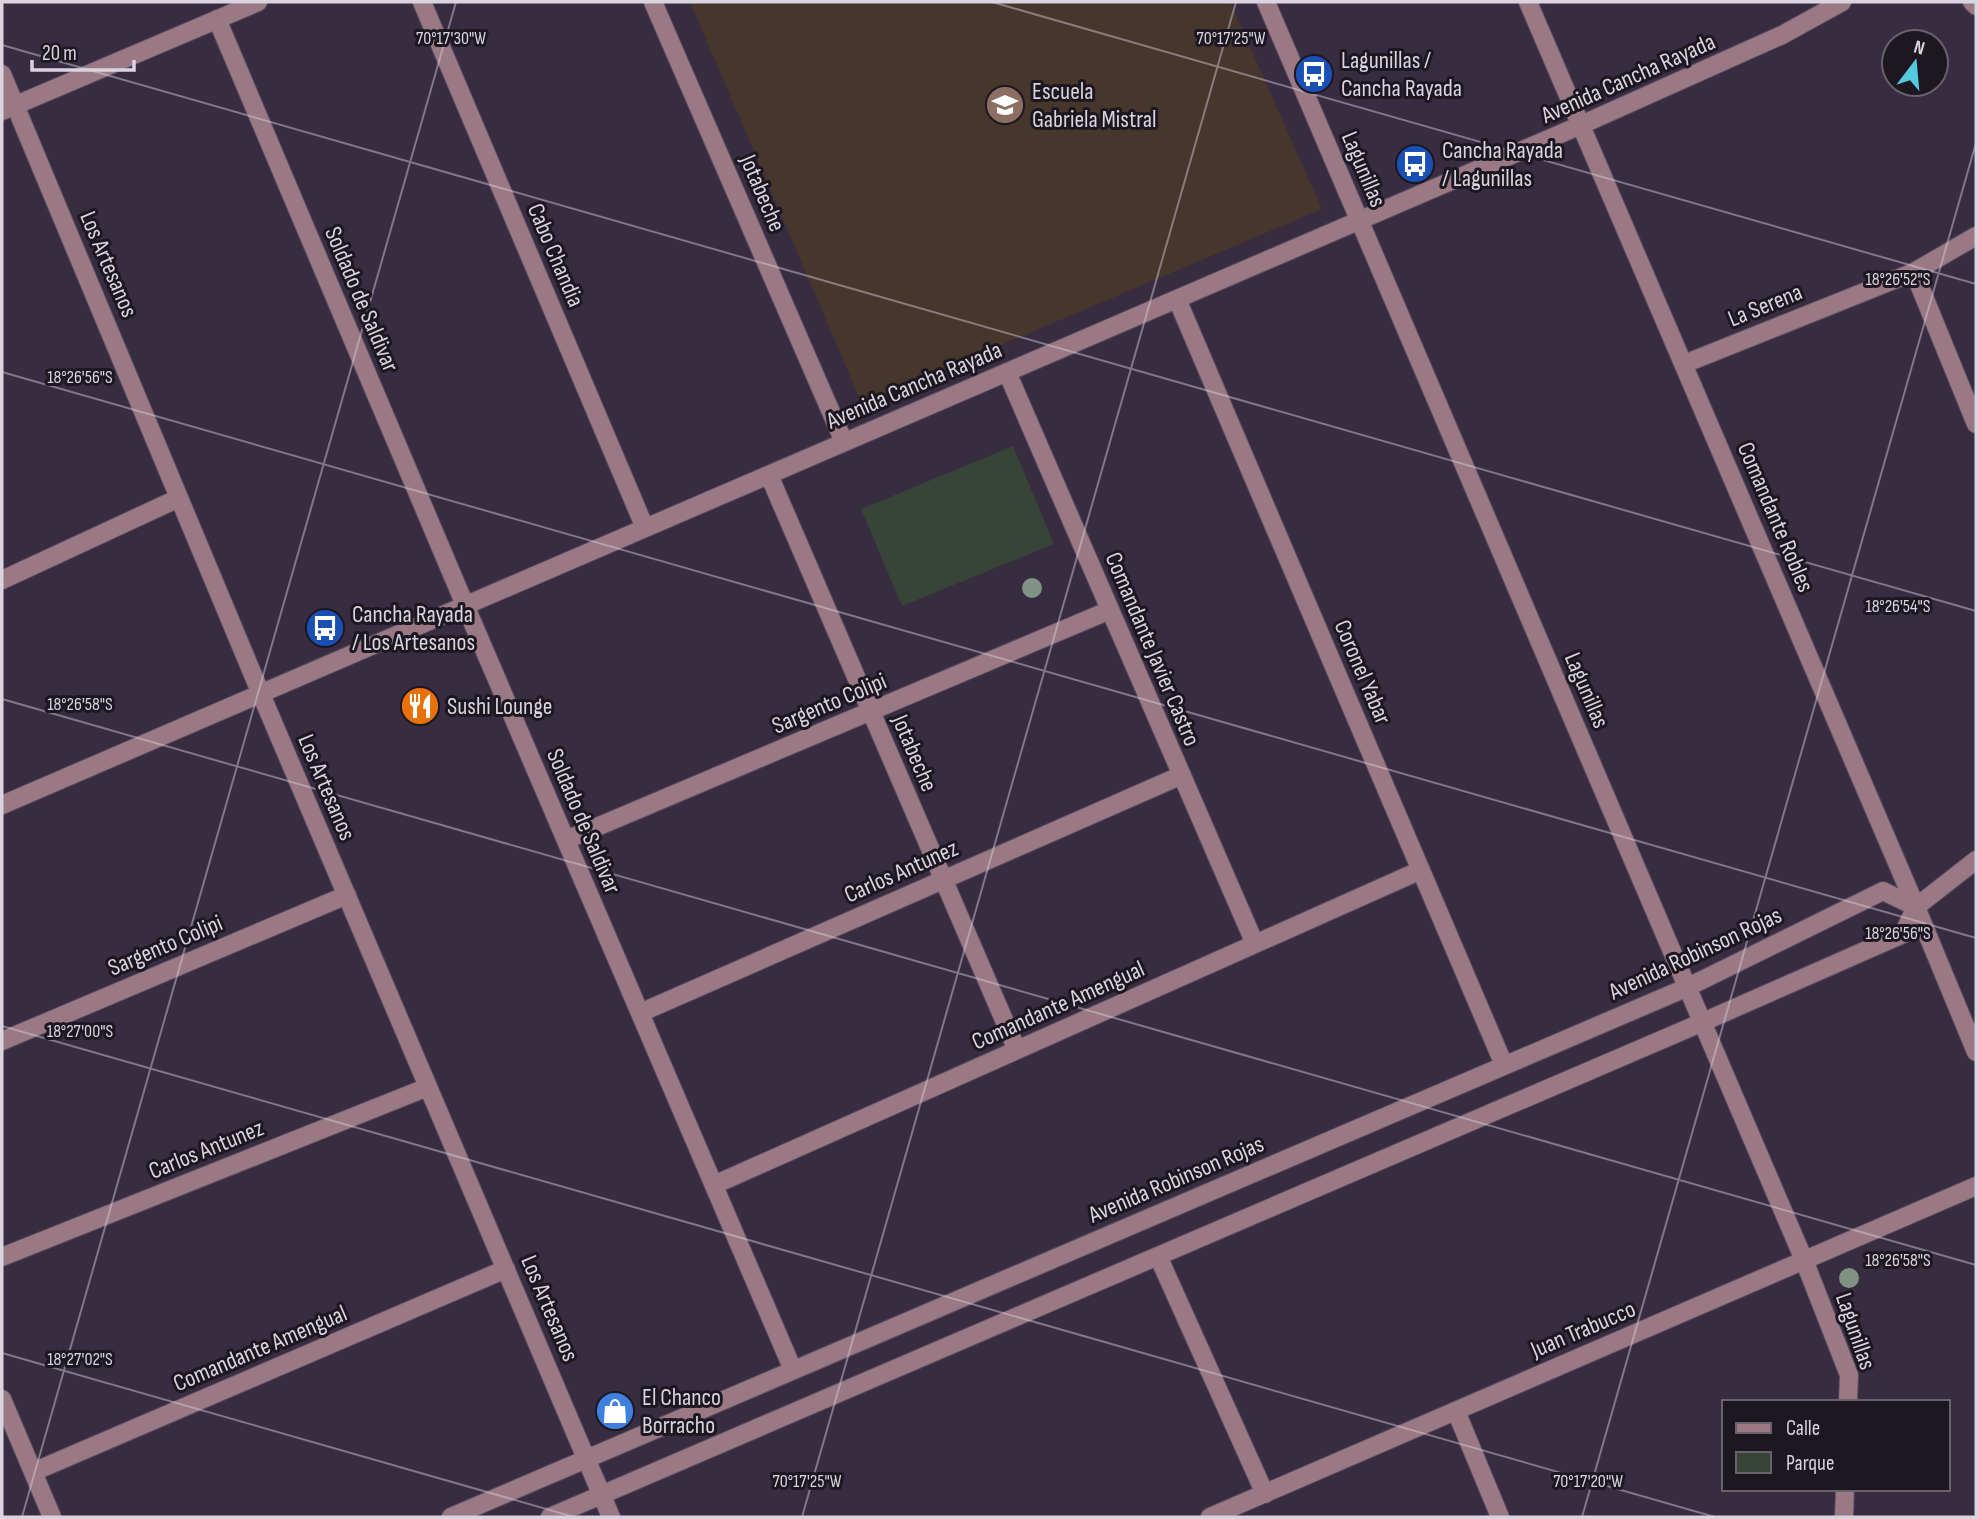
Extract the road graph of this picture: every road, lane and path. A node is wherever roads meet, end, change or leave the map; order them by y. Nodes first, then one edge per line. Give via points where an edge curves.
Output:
1 (258, 2) edge
2 (422, 2) edge
3 (653, 2) edge
4 (1266, 2) edge
5 (1528, 2) edge
6 (1842, 2) edge
7 (1972, 2) edge
8 (1976, 6) edge
9 (217, 19) junction
10 (2, 74) edge
11 (9, 108) edge
12 (1581, 125) junction
13 (1360, 220) junction
14 (1976, 236) edge
15 (1914, 272) junction
16 (1177, 299) junction
17 (1684, 364) junction
18 (1007, 372) junction
19 (1976, 424) edge
20 (844, 442) junction
21 (769, 475) junction
22 (179, 498) junction
23 (645, 528) junction
24 (2, 580) edge
25 (465, 606) junction
26 (1110, 610) junction
27 (261, 694) junction
28 (871, 712) junction
29 (1181, 775) junction
30 (2, 805) edge
31 (566, 841) junction
32 (1976, 860) edge
33 (1421, 870) junction
34 (944, 879) junction
35 (347, 895) junction
36 (1916, 907) junction
37 (1255, 944) junction
38 (1688, 987) junction
39 (640, 1013) junction
40 (1703, 1022) junction
41 (2, 1041) edge
42 (1017, 1050) junction
43 (1976, 1052) edge
44 (1504, 1065) junction
45 (428, 1087) junction
46 (714, 1185) junction
47 (1976, 1185) edge
48 (1158, 1256) junction
49 (2, 1257) edge
50 (1804, 1260) junction
51 (506, 1269) junction
52 (793, 1370) junction
53 (2, 1399) edge
54 (1848, 1400) edge
55 (1456, 1411) junction
56 (587, 1459) junction
57 (33, 1472) junction
58 (1845, 1491) edge
59 (1265, 1494) junction
60 (603, 1495) junction
61 (52, 1517) edge
62 (451, 1517) edge
63 (550, 1517) edge
64 (611, 1517) edge
65 (1210, 1517) edge
66 (1500, 1517) edge
67 (1844, 1517) edge

1 - 9 street
2 - 23 street, Cabo Chandia
3 - 20 street, Jotabeche
4 - 13 street, Lagunillas
5 - 12 street, Comandante Robles
6 - 12 street, Avenida Cancha Rayada via 1782,35
7 - 8 street
9 - 11 street
9 - 25 street, Soldado de Saldivar
10 - 11 street, Los Artesanos
11 - 22 street, Los Artesanos
12 - 13 street, Avenida Cancha Rayada
12 - 17 street, Comandante Robles
13 - 16 street, Avenida Cancha Rayada
13 - 38 street, Lagunillas
14 - 15 street, La Serena
15 - 17 street, La Serena
15 - 19 street
16 - 18 street, Avenida Cancha Rayada
16 - 33 street, Coronel Yabar
17 - 36 street, Comandante Robles
18 - 20 street, Avenida Cancha Rayada
18 - 26 street, Comandante Javier Castro
20 - 21 street, Avenida Cancha Rayada
21 - 23 street, Avenida Cancha Rayada
21 - 28 street, Jotabeche
22 - 24 street
22 - 27 street, Los Artesanos
23 - 25 street, Avenida Cancha Rayada
25 - 27 street, Avenida Cancha Rayada
25 - 31 street, Soldado de Saldivar
26 - 28 street, Sargento Colipi
26 - 29 street, Comandante Javier Castro
27 - 30 street, Avenida Cancha Rayada
27 - 35 street, Los Artesanos
28 - 31 street, Sargento Colipi
28 - 34 street, Jotabeche
29 - 34 street, Carlos Antunez
29 - 37 street, Comandante Javier Castro
31 - 39 street, Soldado de Saldivar
32 - 36 street
33 - 37 street, Comandante Amengual
33 - 44 street, Coronel Yabar
34 - 39 street, Carlos Antunez
34 - 42 street, Jotabeche
35 - 41 street, Sargento Colipi
35 - 45 street, Los Artesanos
36 - 38 street, Avenida Robinson Rojas via 1882,891
36 - 40 street via 1903,934
36 - 43 street, Comandante Robles
37 - 42 street, Comandante Amengual
38 - 40 street, Lagunillas
38 - 44 street, Avenida Robinson Rojas
39 - 46 street, Soldado de Saldivar
40 - 48 street
40 - 50 street, Lagunillas
42 - 46 street, Comandante Amengual
44 - 52 street, Avenida Robinson Rojas
45 - 49 street, Carlos Antunez
45 - 51 street, Los Artesanos
46 - 52 street, Soldado de Saldivar
47 - 50 street, Juan Trabucco
48 - 59 street
48 - 60 street
50 - 54 street, Lagunillas via 1849,1375
50 - 55 street, Juan Trabucco
51 - 56 street, Los Artesanos
51 - 57 street, Comandante Amengual
52 - 56 street, Avenida Robinson Rojas
53 - 57 street
55 - 59 street, Juan Trabucco
55 - 66 street
56 - 60 street, Los Artesanos
56 - 62 street, Avenida Robinson Rojas
57 - 61 street
58 - 67 street
59 - 65 street, Juan Trabucco
60 - 63 street
60 - 64 street, Los Artesanos

